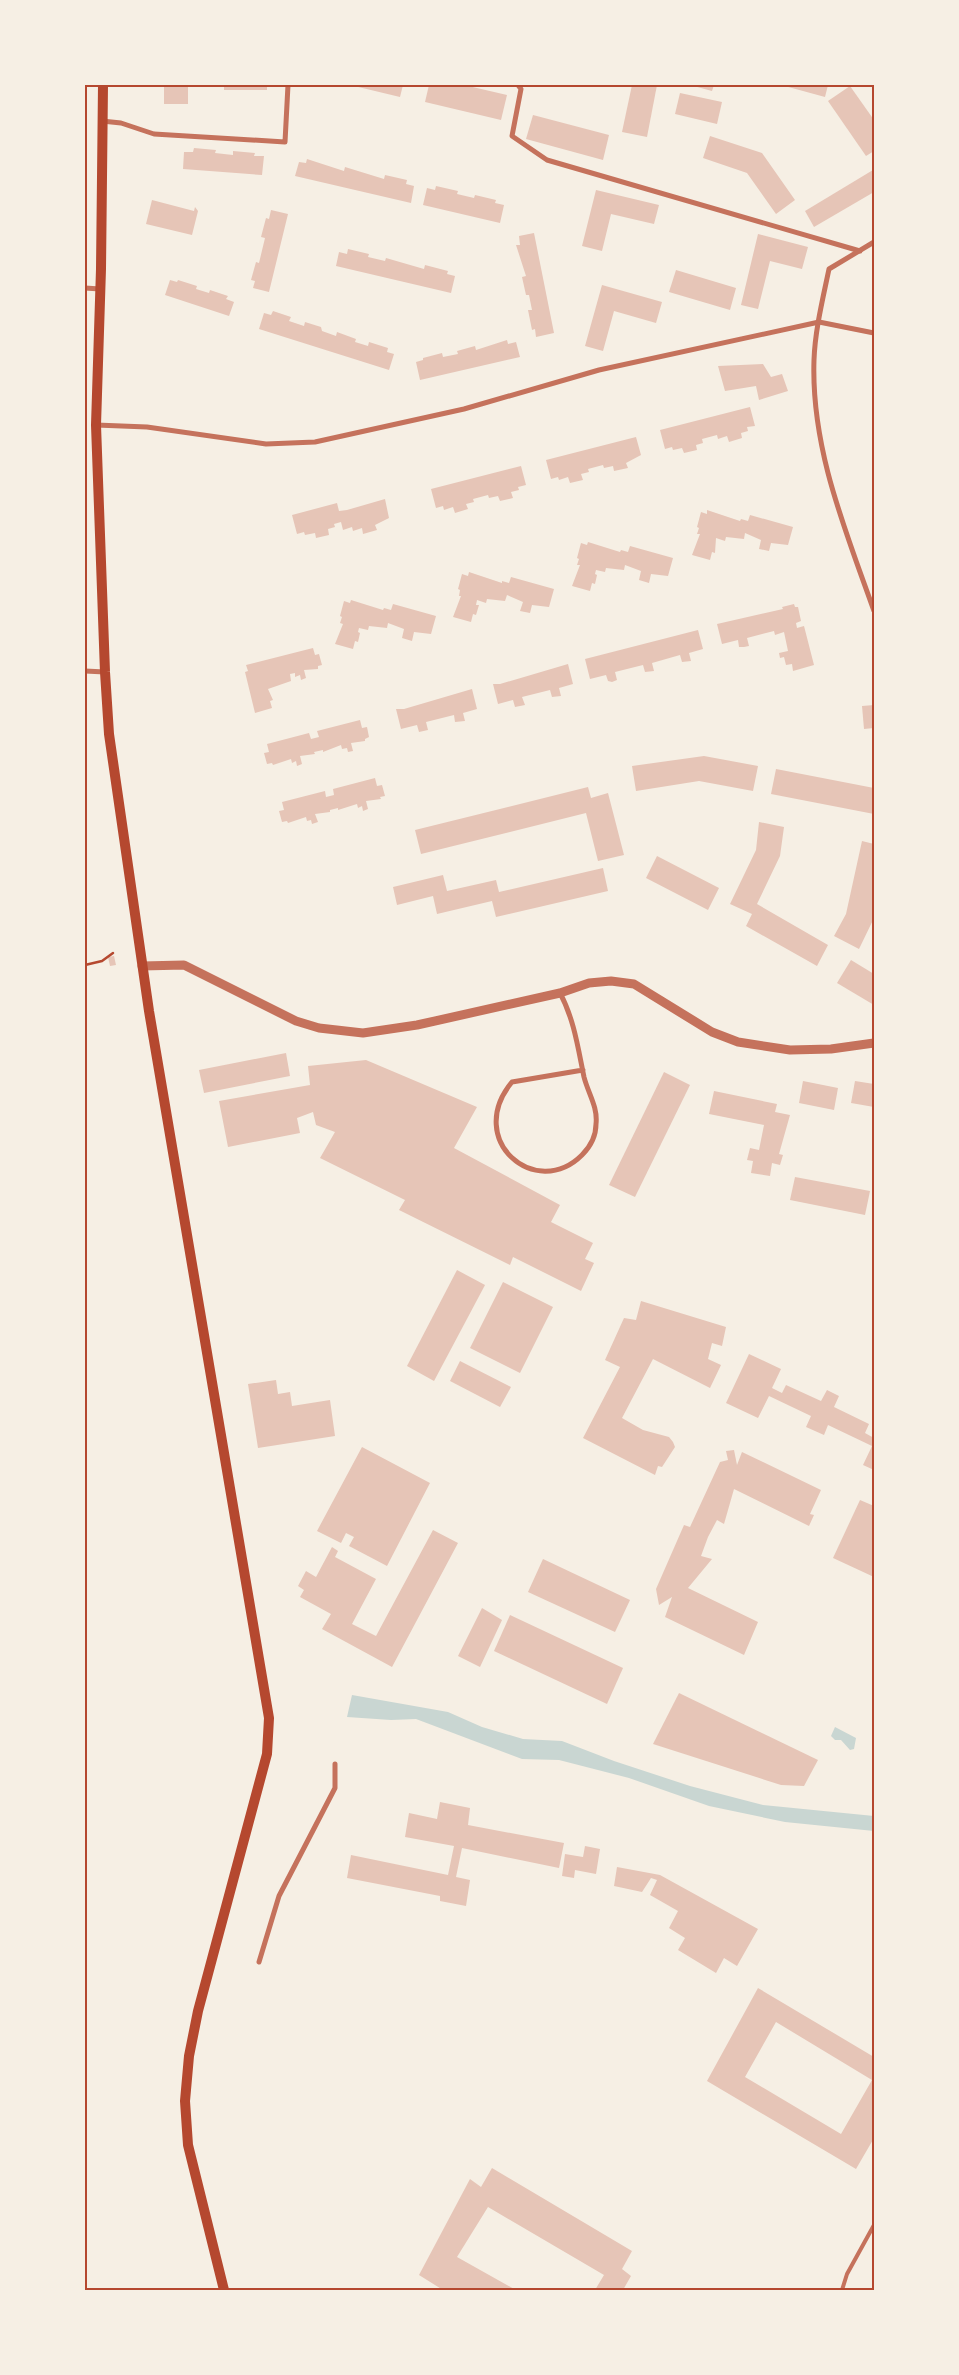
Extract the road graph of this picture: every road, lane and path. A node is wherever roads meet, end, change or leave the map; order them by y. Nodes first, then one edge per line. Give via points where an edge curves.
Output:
1 (103, 85) edge
2 (288, 85) edge
3 (518, 85) edge
4 (102, 121) junction
5 (874, 242) edge
6 (860, 251) junction
7 (85, 288) edge
8 (100, 289) junction
9 (819, 322) junction
10 (874, 333) edge
11 (96, 425) junction
12 (874, 611) edge
13 (85, 671) edge
14 (105, 672) junction
15 (113, 953) dead end
16 (85, 965) edge
17 (142, 966) junction
18 (560, 993) junction
19 (874, 1043) edge
20 (583, 1070) junction
21 (335, 1764) dead end
22 (259, 1962) dead end
23 (874, 2225) edge
24 (224, 2290) edge
25 (842, 2290) edge

1 - 4 main road
2 - 4 street via 285,142 164,135
3 - 6 street via 521,89 512,136 547,160
4 - 8 main road
5 - 6 street
6 - 9 street via 829,269
7 - 8 street
8 - 11 main road
9 - 10 street
9 - 11 street via 599,370 464,409 315,442 266,444 147,427
9 - 12 street via 814,359 821,449 831,488
11 - 14 main road
13 - 14 street
14 - 17 main road via 110,734
15 - 16 path via 102,961
17 - 18 street via 184,965 296,1021 363,1034
17 - 24 main road via 269,1718 267,1754 198,2011 185,2101 188,2145
18 - 19 street via 589,983 634,984 712,1032 764,1047 831,1049
18 - 20 street via 570,1011
20 - 20 street via 512,1082 502,1094 496,1110 497,1133 509,1155 522,1165 551,1171 577,1161 586,1151 595,1132 596,1112
21 - 22 street via 335,1788 279,1896
23 - 25 lane via 847,2274

